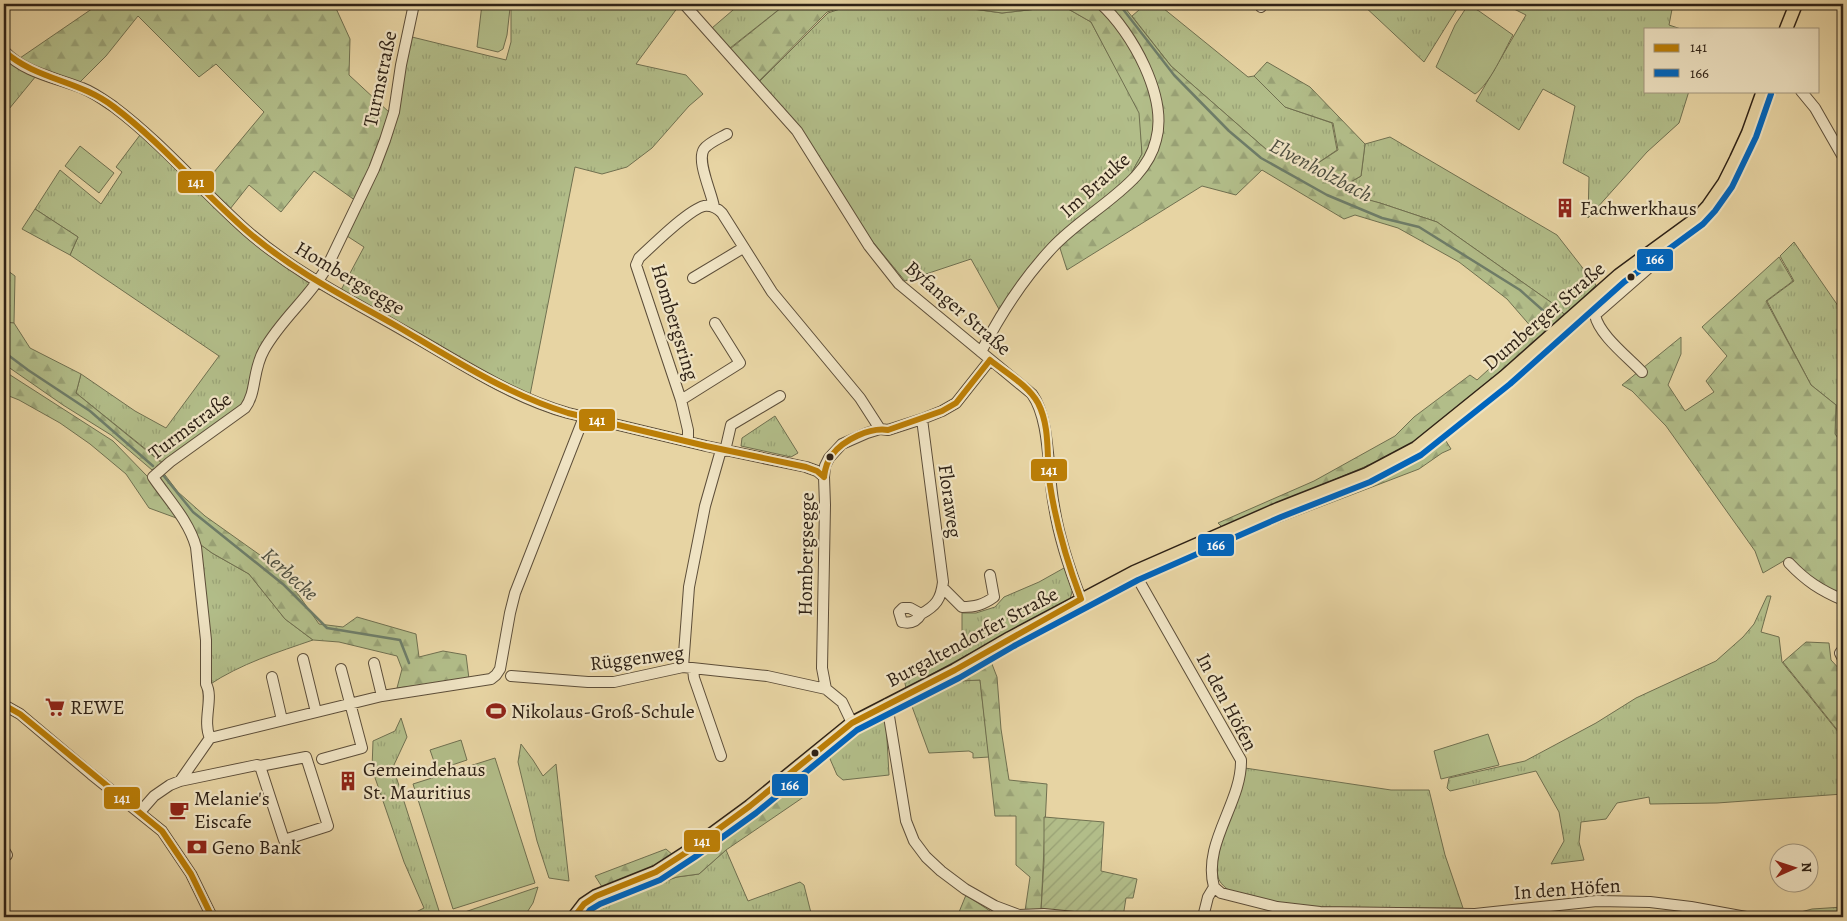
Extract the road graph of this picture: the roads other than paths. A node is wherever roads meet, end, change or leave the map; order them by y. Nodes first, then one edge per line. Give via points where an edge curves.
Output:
1 (414, 4) edge
2 (684, 4) edge
3 (1101, 4) edge
4 (1796, 4) edge
5 (1786, 28) edge
6 (4, 51) edge
7 (1763, 92) edge
8 (1802, 92) edge
9 (726, 134) dead end
10 (1843, 157) edge
11 (714, 207) junction
12 (1669, 238) junction
13 (743, 248) junction
14 (693, 278) dead end
15 (316, 282) junction
16 (715, 323) dead end
17 (981, 352) junction
18 (990, 360) junction
19 (1642, 372) dead end
20 (780, 396) dead end
21 (681, 400) junction
22 (584, 417) junction
23 (922, 419) junction
24 (1444, 424) joint
25 (880, 429) junction
26 (685, 441) junction
27 (724, 450) junction
28 (824, 477) junction
29 (1788, 563) dead end
30 (1134, 572) junction
31 (990, 575) dead end
32 (942, 588) junction
33 (1081, 599) junction
34 (1843, 600) edge
35 (921, 614) dead end
36 (1843, 649) edge
37 (303, 659) dead end
38 (1843, 659) edge
39 (374, 663) dead end
40 (688, 668) junction
41 (341, 669) dead end
42 (510, 676) dead end
43 (272, 677) dead end
44 (826, 689) junction
45 (382, 696) junction
46 (350, 704) junction
47 (887, 704) junction
48 (4, 705) edge
49 (316, 712) junction
50 (282, 720) junction
51 (852, 723) junction
52 (210, 738) junction
53 (721, 756) dead end
54 (322, 759) dead end
55 (260, 766) junction
56 (180, 781) junction
57 (140, 812) junction
58 (1214, 887) junction
59 (1020, 916) edge
60 (1475, 916) edge
61 (212, 917) edge
62 (574, 917) edge
63 (1074, 917) edge
64 (1203, 917) edge
65 (1746, 917) edge

1 - 15 street, Turmstraße via 394,112 385,140 342,237
2 - 17 street, Byfanger Straße via 797,131 869,246 899,284
3 - 17 street, Im Brauke via 1133,42 1149,74 1157,110 1157,139 1136,176 1051,249 1008,305
4 - 5 main road
6 - 15 street, Hombergsegge via 29,70 82,88 116,108 247,230
7 - 12 main road, Dumberger Straße via 1748,133 1724,183 1697,218
8 - 10 street via 1815,108
9 - 11 street via 702,153 702,167
11 - 13 street via 722,213
11 - 21 street, Hombergsring via 705,206 693,212 637,262 637,271
12 - 19 street, Dumberger Straße via 1667,252 1595,315 1605,334
12 - 24 main road, Dumberger Straße via 1615,278 1510,371
13 - 14 street, Hombergsring
13 - 25 street via 772,292 860,398
15 - 22 street, Hombergsegge via 496,382 552,408
15 - 52 street, Turmstraße via 262,352 256,367 252,397 245,408 153,477 182,519 196,547 206,640 206,684 209,689 206,720
16 - 21 street, Hombergsring via 740,363
17 - 18 street, Byfanger Straße
18 - 23 street via 956,403
18 - 33 street, Byfanger Straße via 1032,394 1038,403 1061,541
20 - 27 street via 731,425
21 - 26 street, Hombergsring via 688,430
22 - 26 street, Hombergsegge
22 - 45 street via 515,593 499,672 491,680
23 - 25 street via 888,430
23 - 32 street, Floraweg
24 - 30 main road, Burgaltendorfer Straße via 1416,448 1368,474
25 - 28 street via 836,448 825,466
26 - 27 street, Hombergsegge
27 - 28 street, Hombergsegge via 806,467
27 - 40 street via 705,506 689,587
28 - 44 street, Hombergsegge via 821,649
29 - 34 street via 1818,589
30 - 33 main road, Burgaltendorfer Straße
30 - 58 street, In den Höfen via 1241,760 1239,780 1216,848 1212,869
31 - 32 street via 994,596 975,607 962,607
32 - 35 street via 942,595 931,609
33 - 47 main road, Burgaltendorfer Straße
36 - 38 street via 1840,653
37 - 49 street
39 - 45 street
40 - 42 street, Rüggenweg via 614,682
40 - 44 street, Rüggenweg via 767,676
40 - 53 street
41 - 46 street
43 - 50 street
44 - 51 street via 842,702
45 - 46 street
46 - 49 street
46 - 54 street via 362,748
47 - 51 main road, Burgaltendorfer Straße
47 - 59 street via 906,821 914,841 926,857 964,889
48 - 57 street via 20,714
49 - 50 street
50 - 52 street
51 - 62 main road, Burgaltendorfer Straße via 690,850 656,872 596,896
52 - 56 street
55 - 55 street via 306,756 328,826 284,840
55 - 56 street
56 - 57 street via 162,790
57 - 61 street via 162,831 182,860
58 - 60 street, In den Höfen via 1236,898 1298,911
58 - 64 street, In den Höfen
59 - 63 street
60 - 65 street, In den Höfen via 1597,901 1650,902

